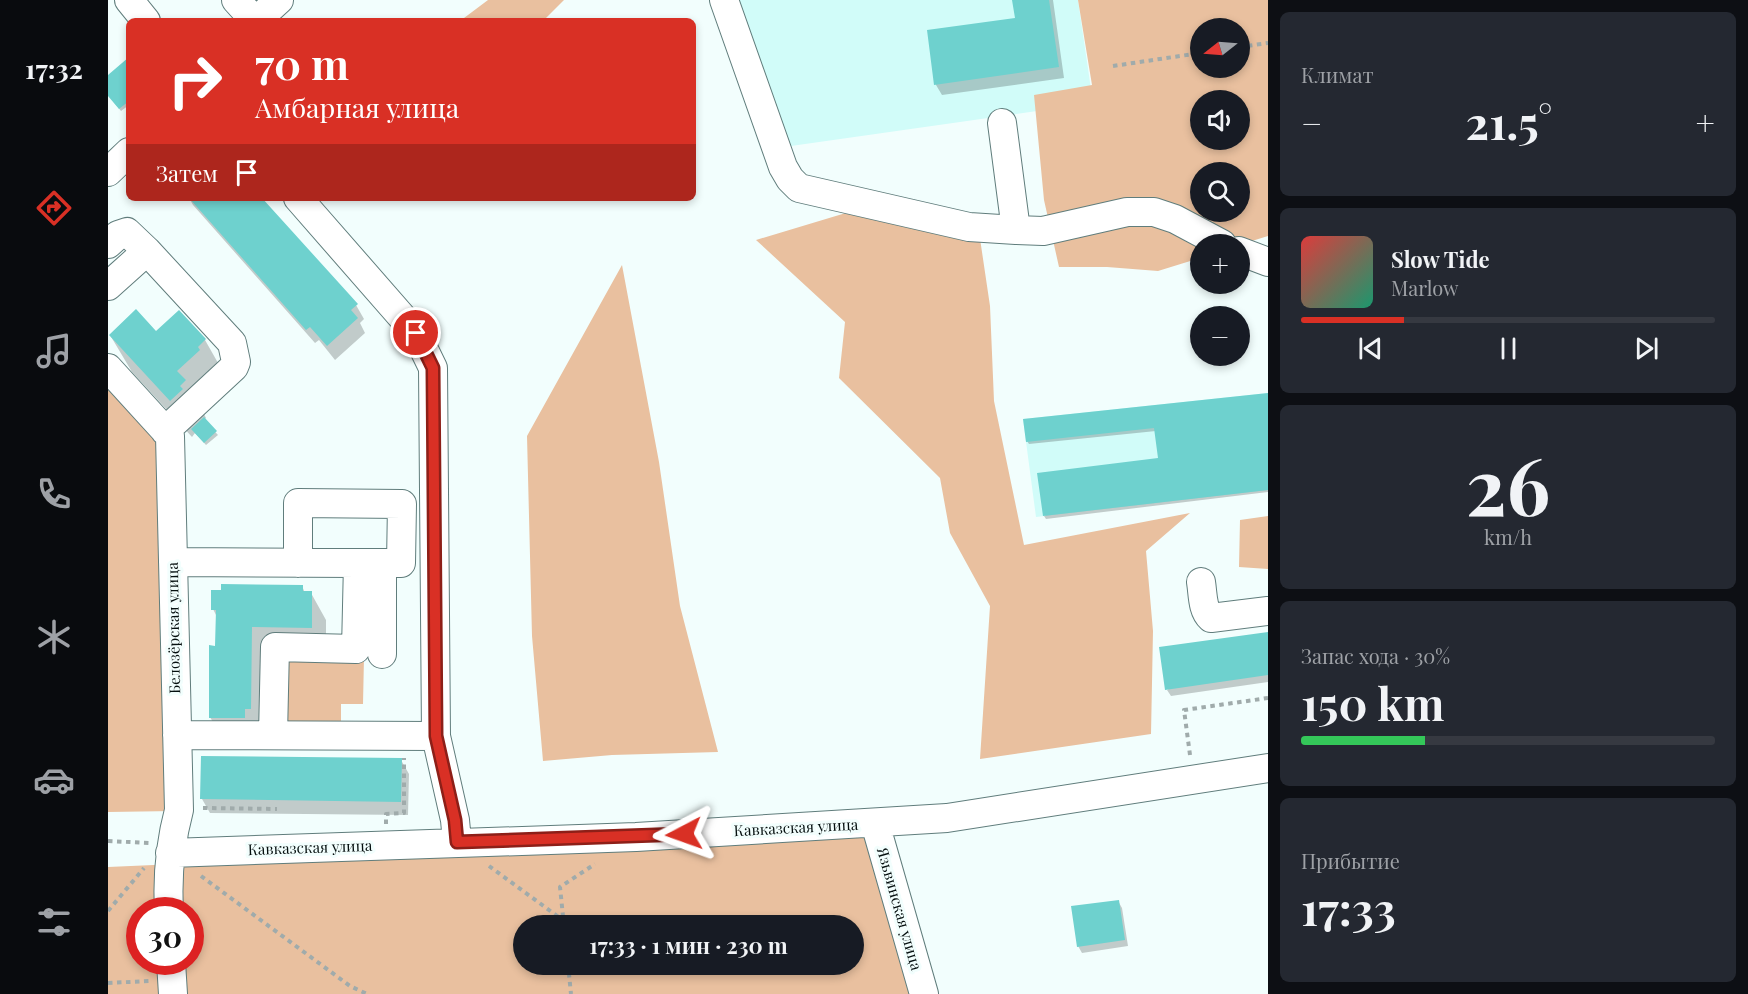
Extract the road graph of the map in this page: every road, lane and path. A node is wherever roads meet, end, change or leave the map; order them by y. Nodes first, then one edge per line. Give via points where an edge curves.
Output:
1 (129, 0) edge
2 (236, 0) edge
3 (279, 0) edge
4 (724, 0) edge
5 (144, 18) edge
6 (253, 18) edge
7 (259, 18) edge
8 (1268, 43) edge
9 (1250, 45) edge
10 (1190, 54) edge
11 (1113, 66) dead end
12 (1002, 123) dead end
13 (126, 155) edge
14 (108, 172) edge
15 (301, 201) edge
16 (1016, 230) junction
17 (1203, 234) edge
18 (108, 244) edge
19 (147, 251) junction
20 (1250, 255) edge
21 (1268, 262) edge
22 (108, 286) edge
23 (108, 368) edge
24 (165, 431) junction
25 (173, 562) junction
26 (298, 562) junction
27 (370, 563) junction
28 (1201, 582) dead end
29 (1268, 611) edge
30 (381, 654) dead end
31 (1268, 698) edge
32 (177, 735) junction
33 (273, 735) junction
34 (436, 736) junction
35 (404, 747) dead end
36 (1191, 762) dead end
37 (1268, 768) edge
38 (875, 823) junction
39 (386, 825) dead end
40 (108, 841) edge
41 (457, 842) junction
42 (167, 848) junction
43 (598, 862) dead end
44 (169, 897) edge
45 (108, 911) edge
46 (553, 915) edge
47 (563, 915) edge
48 (570, 975) edge
49 (172, 979) edge
50 (108, 983) edge
51 (572, 992) edge
52 (367, 994) edge
53 (924, 994) edge

1 - 5 street
2 - 6 street
3 - 7 street
4 - 16 street via 783,167 799,188 969,227
8 - 9 path
10 - 11 path
12 - 16 street
13 - 14 street
15 - 34 street via 416,333 433,368
16 - 17 street via 1043,231 1127,212 1154,212
18 - 19 street via 127,232
19 - 22 street
19 - 24 street via 232,343 236,362
20 - 21 street
23 - 24 street
24 - 25 street, Белозёрская улица via 170,436
25 - 26 street
25 - 32 street, Белозёрская улица
26 - 27 street
26 - 27 street via 298,503 402,504 401,562
27 - 30 street
27 - 33 street via 356,649 275,647
28 - 29 street via 1205,608 1211,618
31 - 36 path via 1184,710
32 - 33 street
32 - 42 street, Белозёрская улица via 179,810
33 - 34 street
34 - 41 street
35 - 39 path via 404,813 386,814
37 - 38 street, Кавказская улица via 947,818
38 - 41 street, Кавказская улица via 636,837
38 - 53 street, Язьвинская улица
40 - 42 path
41 - 42 street, Кавказская улица
41 - 46 path
42 - 44 street, Белозёрская улица
42 - 45 path
42 - 52 path via 350,986
43 - 47 path via 560,886
48 - 51 path
49 - 50 path

